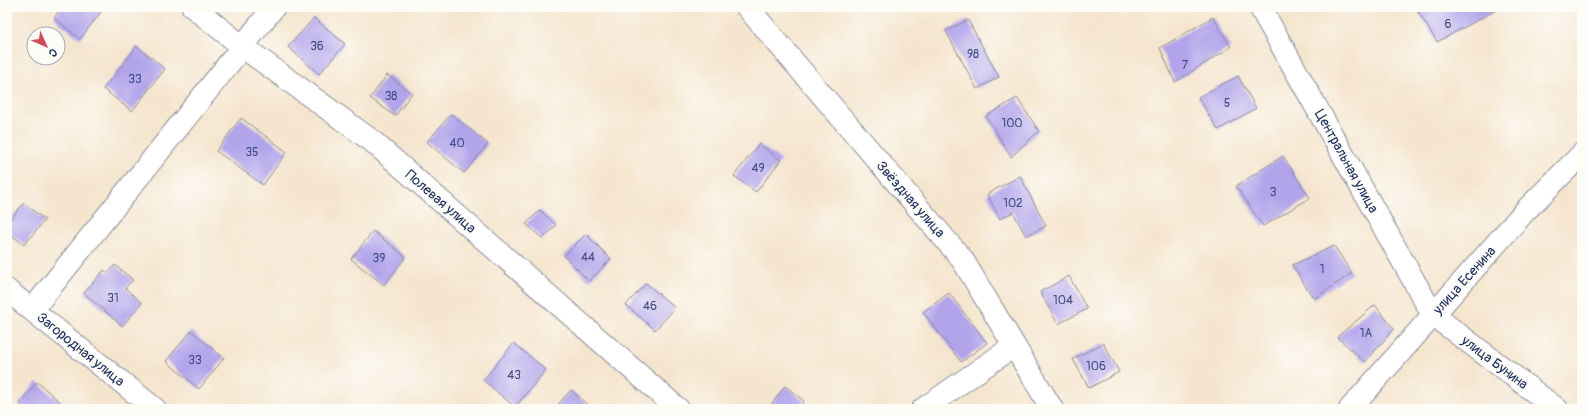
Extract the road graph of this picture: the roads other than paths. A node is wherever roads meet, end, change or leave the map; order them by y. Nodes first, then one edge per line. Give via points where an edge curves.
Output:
1 (193, 7) edge
2 (274, 7) edge
3 (747, 7) edge
4 (1260, 7) edge
5 (243, 48) junction
6 (1582, 154) edge
7 (7, 290) edge
8 (33, 309) junction
9 (1433, 315) junction
10 (1014, 346) junction
11 (155, 409) edge
12 (678, 409) edge
13 (923, 409) edge
14 (1052, 409) edge
15 (1350, 409) edge
16 (1557, 409) edge

1 - 5 street, Полевая улица
2 - 5 street
3 - 10 street, Звёздная улица via 962,259
4 - 9 street, Центральная улица
5 - 8 street
5 - 12 street, Полевая улица via 372,141
6 - 9 street, улица Есенина via 1525,211
7 - 8 street, Загородная улица
8 - 11 street, Загородная улица
9 - 15 street, улица Есенина
9 - 16 street, улица Бунина
10 - 13 street
10 - 14 street, Звёздная улица

